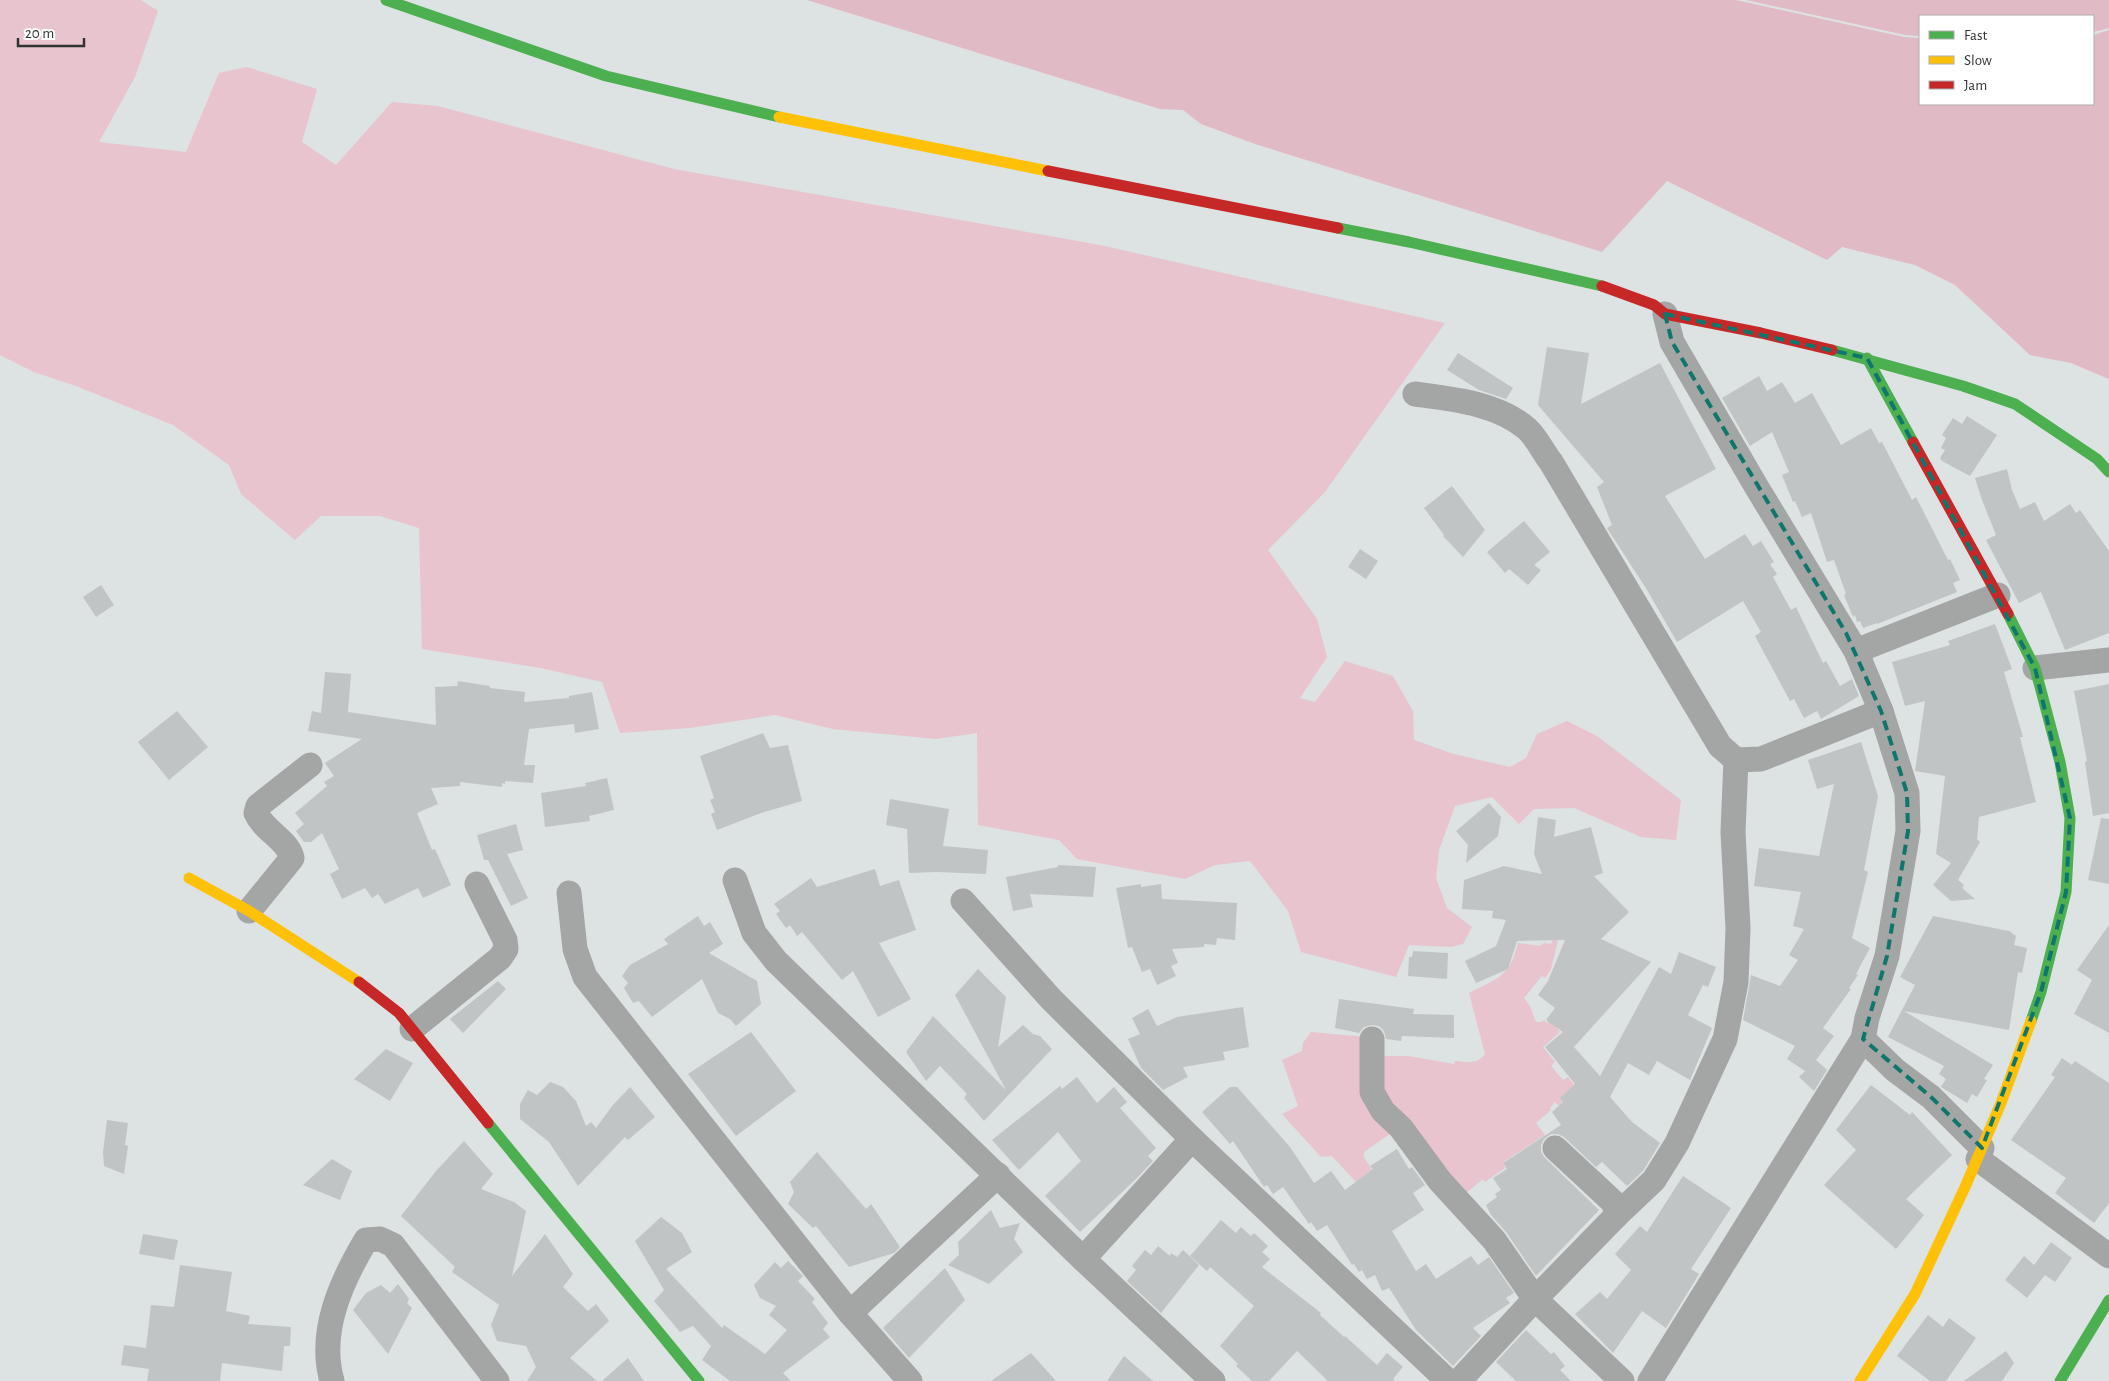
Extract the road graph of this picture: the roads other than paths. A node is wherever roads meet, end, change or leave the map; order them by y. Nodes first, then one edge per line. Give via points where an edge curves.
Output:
1 (386, 0) edge
2 (1665, 314) junction
3 (1867, 358) junction
4 (1416, 394) dead end
5 (2109, 472) edge
6 (1998, 596) junction
7 (1856, 651) junction
8 (2109, 660) edge
9 (2036, 668) junction
10 (1881, 711) junction
11 (1736, 760) junction
12 (310, 765) dead end
13 (189, 878) dead end
14 (735, 880) dead end
15 (477, 884) dead end
16 (569, 893) dead end
17 (963, 901) dead end
18 (249, 910) junction
19 (412, 1029) junction
20 (1372, 1039) dead end
21 (1863, 1039) junction
22 (1192, 1139) junction
23 (1555, 1148) dead end
24 (1980, 1154) junction
25 (998, 1175) junction
26 (1616, 1216) junction
27 (2109, 1256) edge
28 (1083, 1259) junction
29 (1535, 1299) junction
30 (2109, 1300) edge
31 (850, 1313) junction
32 (332, 1381) edge
33 (497, 1381) edge
34 (699, 1381) edge
35 (910, 1381) edge
36 (1213, 1381) edge
37 (1448, 1381) edge
38 (1460, 1381) edge
39 (1622, 1381) edge
40 (1650, 1381) edge
41 (1860, 1381) edge
42 (2060, 1381) edge

1 - 2 main road via 606,76 756,114 1409,242 1605,287 1654,305
2 - 3 main road
2 - 7 street via 1672,342
3 - 5 main road via 2015,404 2097,459
3 - 6 main road
4 - 11 street via 1465,401 1499,412 1526,428 1551,462 1720,746
6 - 7 street
6 - 9 main road
7 - 10 street
8 - 9 street
9 - 24 main road via 2060,762 2070,818 2066,892 2041,992
10 - 11 street via 1761,759
10 - 21 street via 1907,793 1908,831 1887,956
11 - 26 street via 1733,832 1738,928 1736,982 1725,1039 1677,1143 1654,1180
12 - 18 street via 258,806 259,821 290,851 292,858
13 - 18 main road
14 - 25 street via 754,933 776,961
15 - 19 street via 505,940 506,949 500,958
16 - 31 street via 575,949 585,977
17 - 22 street via 1051,999
18 - 19 main road via 372,990
19 - 34 main road
20 - 29 street via 1372,1092 1383,1111 1401,1128 1440,1181 1494,1240
21 - 24 street via 1894,1070 1931,1097
21 - 40 street
22 - 28 street
22 - 37 street
23 - 26 street via 1612,1201
24 - 27 street
24 - 41 main road via 1915,1294
25 - 28 street
25 - 31 street
26 - 29 street
28 - 36 street
29 - 38 street
29 - 39 street
30 - 42 main road
31 - 35 street
32 - 33 street via 327,1363 336,1303 347,1273 366,1240 380,1239 393,1245

